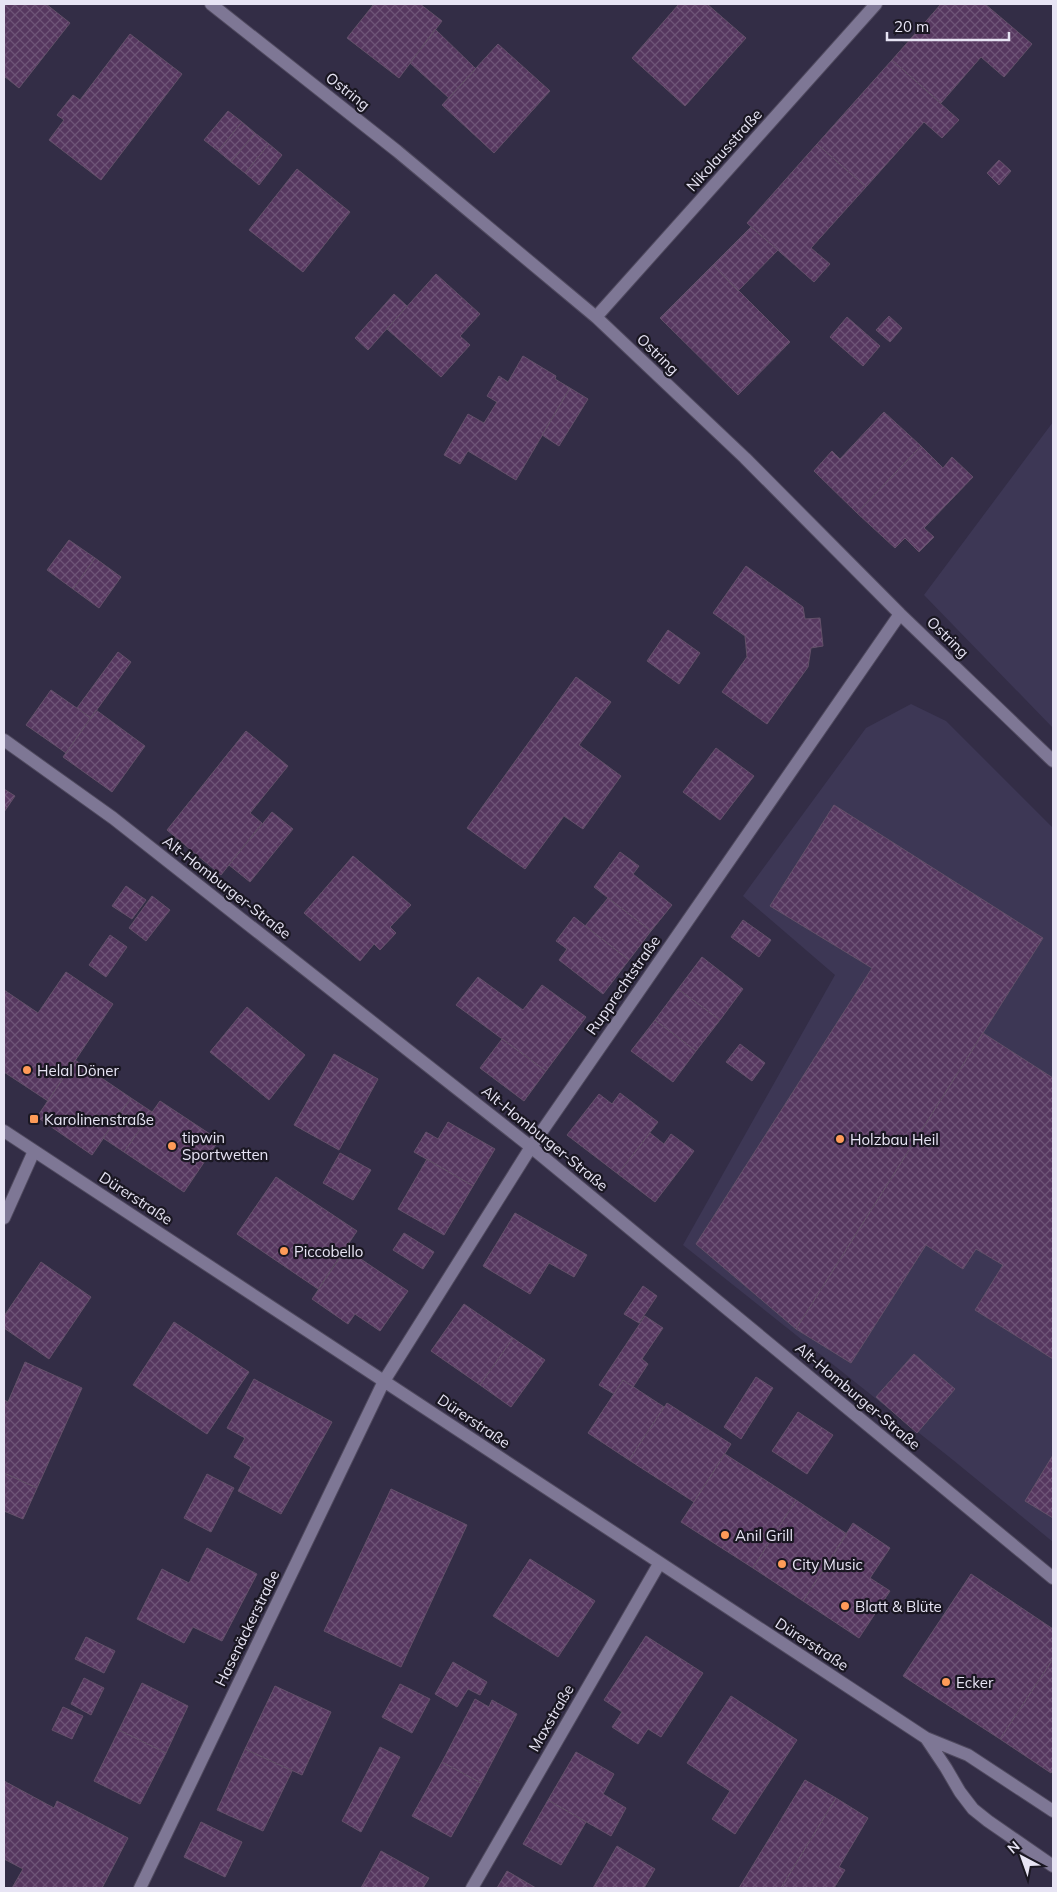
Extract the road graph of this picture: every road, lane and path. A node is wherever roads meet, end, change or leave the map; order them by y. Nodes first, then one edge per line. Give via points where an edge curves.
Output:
1 (210, 4) edge
2 (876, 4) edge
3 (596, 317) junction
4 (900, 614) junction
5 (4, 740) edge
6 (1053, 761) edge
7 (4, 1131) edge
8 (531, 1147) junction
9 (34, 1151) junction
10 (4, 1218) edge
11 (384, 1381) junction
12 (659, 1564) junction
13 (1053, 1578) edge
14 (926, 1738) junction
15 (1053, 1811) edge
16 (1053, 1866) edge
17 (140, 1888) edge
18 (472, 1888) edge

1 - 3 street, Ostring via 397,151
2 - 3 street, Nikolausstraße
3 - 4 street, Ostring via 745,458
4 - 6 street, Ostring
4 - 8 street, Rupprechtstraße
5 - 8 street, Alt-Homburger-Straße via 113,818
7 - 9 street, Dürerstraße
8 - 11 street, Rupprechtstraße
8 - 13 street, Alt-Homburger-Straße
9 - 10 street
9 - 11 street, Dürerstraße
11 - 12 street, Dürerstraße
11 - 17 street, Hasenäckerstraße
12 - 14 street, Dürerstraße
12 - 18 street, Maxstraße
14 - 15 street, Dürerstraße via 968,1755
14 - 16 street, Dürerstraße via 973,1809

